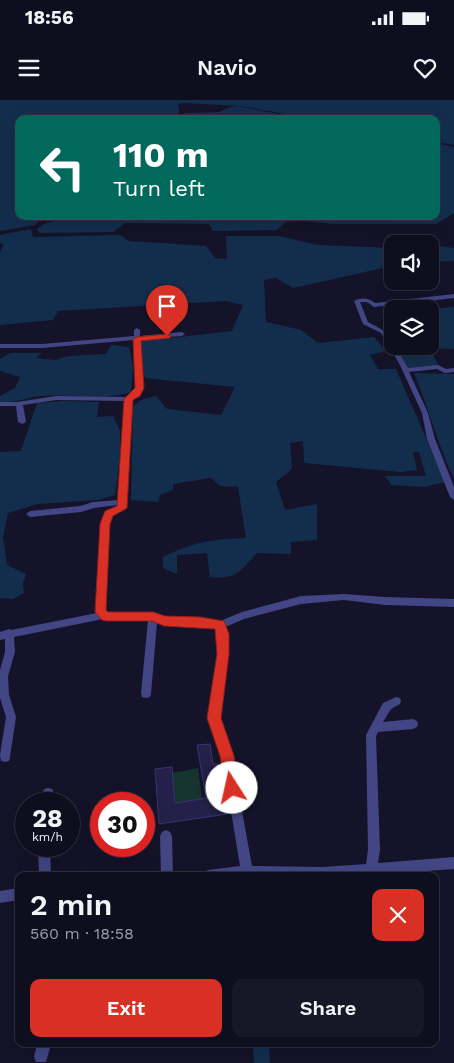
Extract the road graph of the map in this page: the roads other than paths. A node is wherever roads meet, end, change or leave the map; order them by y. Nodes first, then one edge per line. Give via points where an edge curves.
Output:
1 (361, 292) dead end
2 (454, 296) edge
3 (357, 301) junction
4 (137, 330) dead end
5 (182, 334) dead end
6 (137, 339) junction
7 (0, 346) edge
8 (405, 370) junction
9 (454, 370) edge
10 (128, 399) junction
11 (0, 404) edge
12 (19, 404) junction
13 (22, 422) dead end
14 (454, 497) edge
15 (123, 502) junction
16 (30, 514) dead end
17 (454, 602) edge
18 (104, 615) junction
19 (153, 616) junction
20 (220, 625) junction
21 (5, 634) edge
22 (146, 694) dead end
23 (396, 701) dead end
24 (413, 724) dead end
25 (375, 728) junction
26 (5, 757) dead end
27 (166, 836) dead end
28 (44, 857) edge
29 (454, 862) edge
30 (371, 869) junction
31 (45, 872) edge
32 (167, 872) edge
33 (234, 872) edge
34 (246, 872) joint
35 (335, 872) edge
36 (15, 895) edge
37 (0, 897) edge

1 - 3 street
2 - 3 street via 374,305 368,300
3 - 8 street via 365,323 383,332
4 - 6 street
5 - 6 street
6 - 7 street
6 - 10 street via 140,388
8 - 9 street via 438,367
8 - 14 street via 425,413 431,439
10 - 12 street via 56,398
10 - 15 street
11 - 12 street
12 - 13 street
15 - 16 street
15 - 18 street via 122,508 109,514 104,529 100,612
17 - 20 street via 385,602 344,598 301,600
18 - 19 street
18 - 21 street
19 - 20 street via 164,621
19 - 22 street
20 - 34 street via 223,654 214,718 229,766
21 - 26 street via 10,652 3,676 4,694 11,717
23 - 25 street via 387,706
24 - 25 street
25 - 30 street via 371,735 374,850
27 - 32 street
28 - 31 street
29 - 30 street
30 - 35 street
33 - 34 street
36 - 37 street

